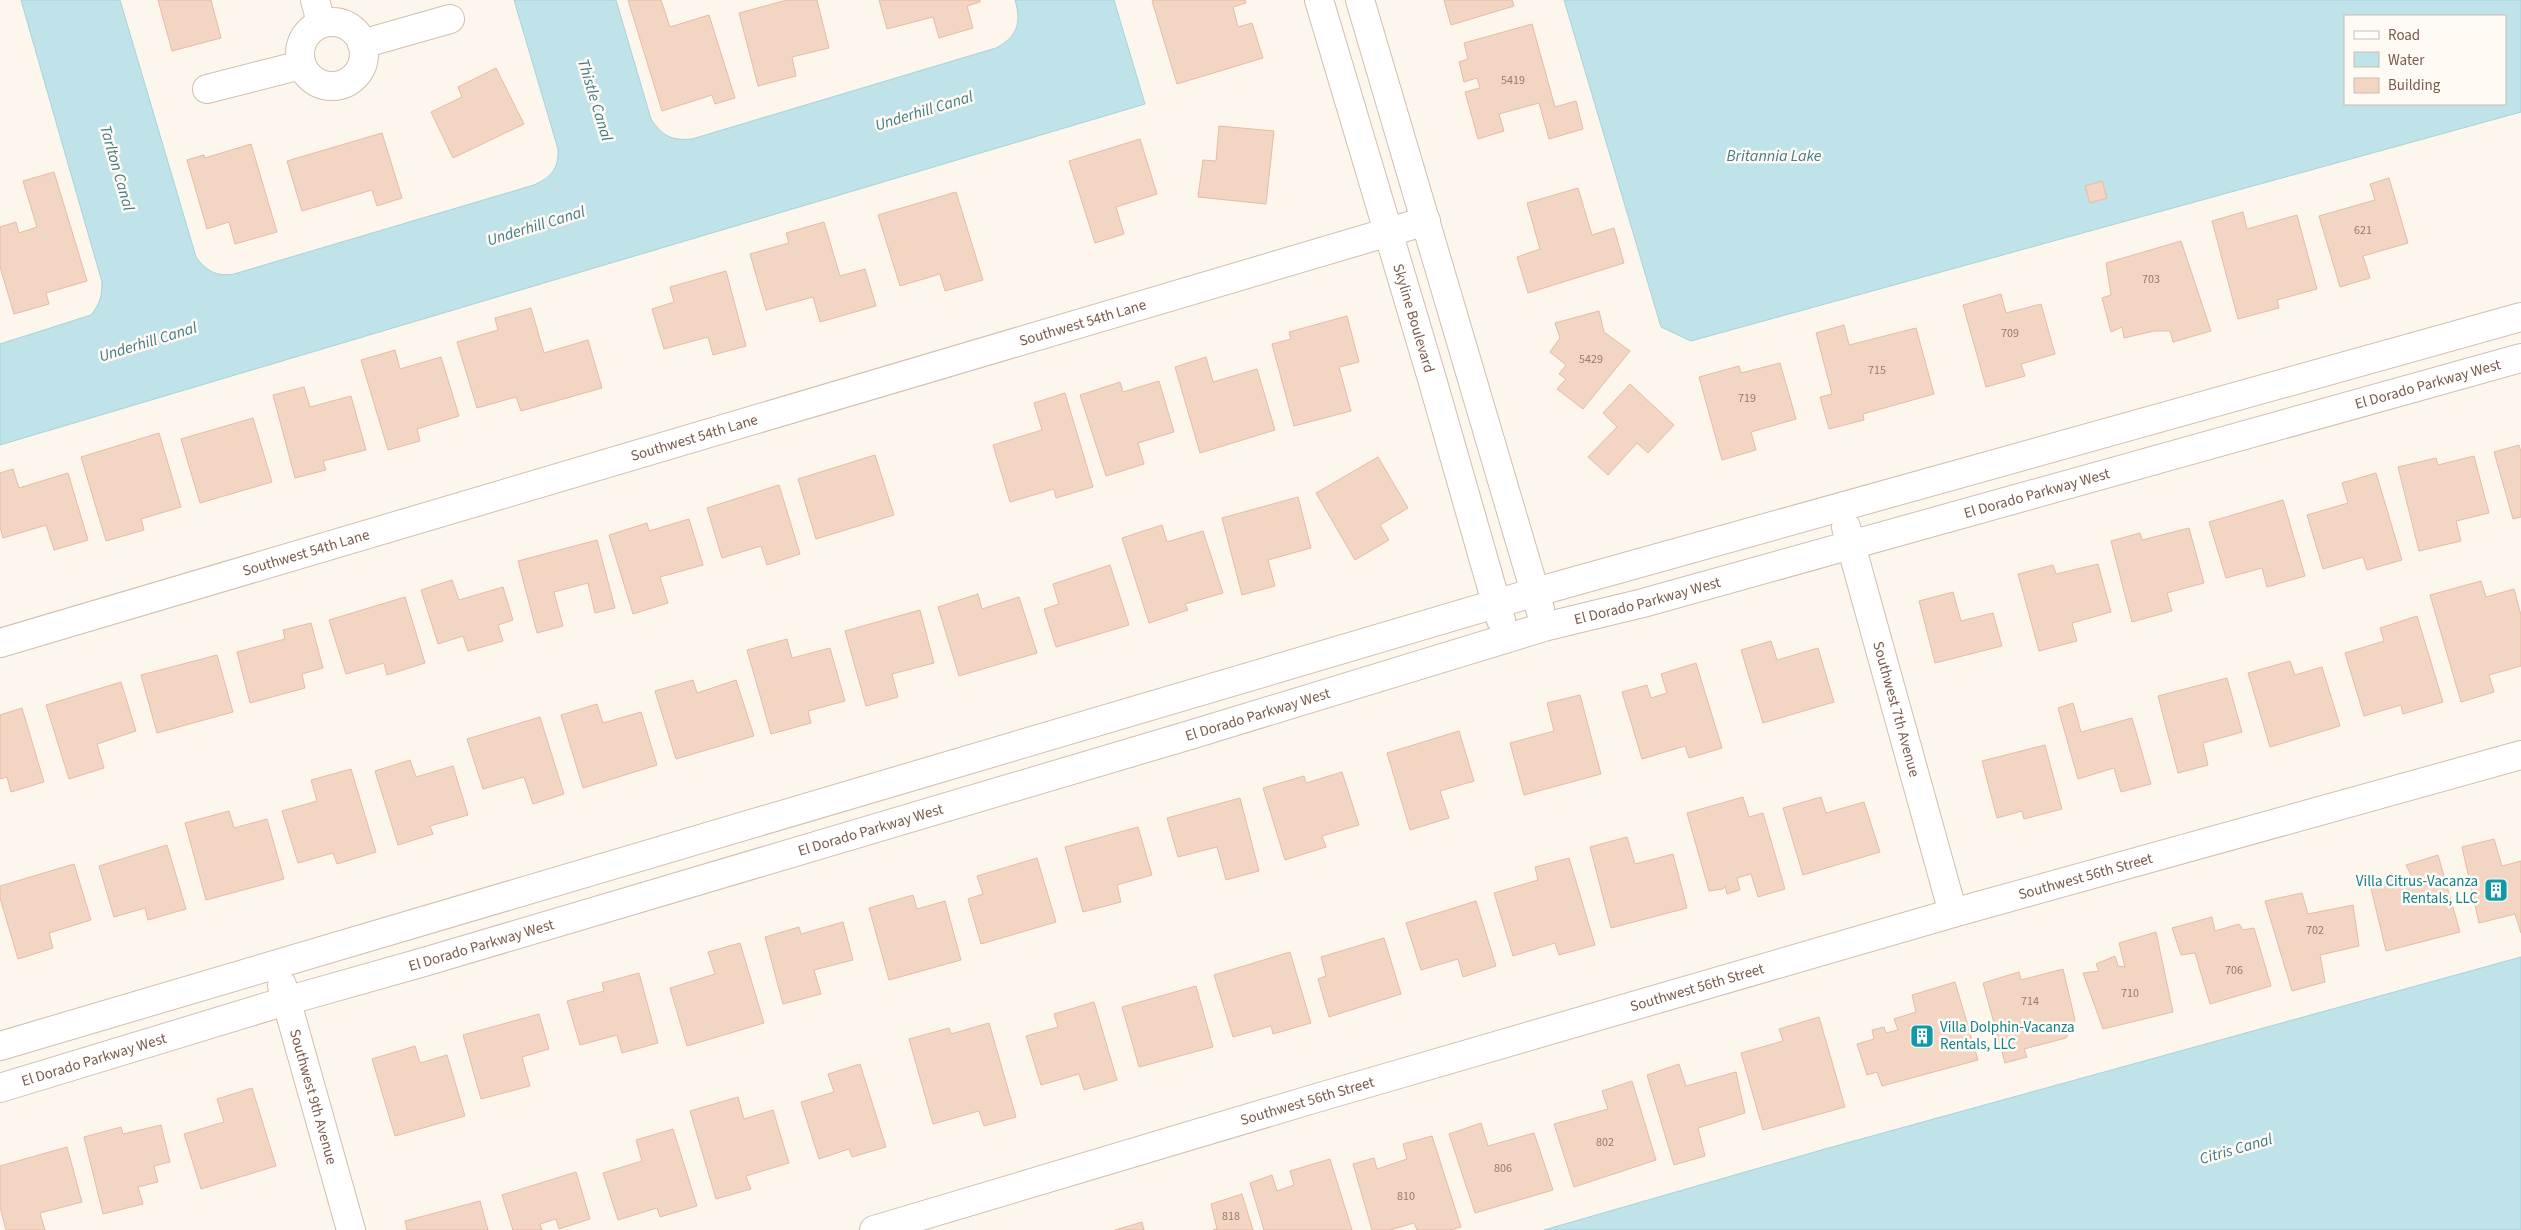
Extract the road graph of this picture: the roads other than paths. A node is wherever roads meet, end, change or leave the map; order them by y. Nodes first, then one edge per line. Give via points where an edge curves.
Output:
1 (1319, 0) edge
2 (1360, 0) edge
3 (318, 12) edge
4 (450, 18) dead end
5 (362, 44) junction
6 (301, 65) junction
7 (207, 89) dead end
8 (1426, 222) junction
9 (1388, 232) junction
10 (2521, 316) edge
11 (2521, 358) edge
12 (1840, 505) junction
13 (1851, 544) junction
14 (1536, 592) junction
15 (1495, 604) junction
16 (1544, 627) junction
17 (1507, 638) junction
18 (0, 642) edge
19 (2521, 755) edge
20 (1953, 913) junction
21 (275, 964) junction
22 (286, 1001) junction
23 (0, 1046) edge
24 (0, 1088) edge
25 (351, 1230) edge
26 (874, 1230) edge

1 - 9 street, Skyline Boulevard
2 - 8 street
3 - 5 street via 351,28
3 - 6 street via 301,44
4 - 5 street
5 - 6 street via 361,66 356,75 342,84 326,85 315,81
6 - 7 street
8 - 9 street, Southwest 54th Lane
8 - 14 street
9 - 15 street, Skyline Boulevard
9 - 18 street, Southwest 54th Lane
10 - 12 street
11 - 13 street, El Dorado Parkway West
12 - 13 street, Southwest 7th Avenue
12 - 14 street
13 - 16 street, El Dorado Parkway West via 1643,603
13 - 20 street, Southwest 7th Avenue
14 - 15 street
14 - 16 street
15 - 17 street, Skyline Boulevard
15 - 21 street
16 - 17 street, El Dorado Parkway West
17 - 22 street, El Dorado Parkway West via 1190,735
19 - 20 street, Southwest 56th Street
20 - 26 street, Southwest 56th Street
21 - 22 street, Southwest 9th Avenue
21 - 23 street
22 - 24 street, El Dorado Parkway West
22 - 25 street, Southwest 9th Avenue

